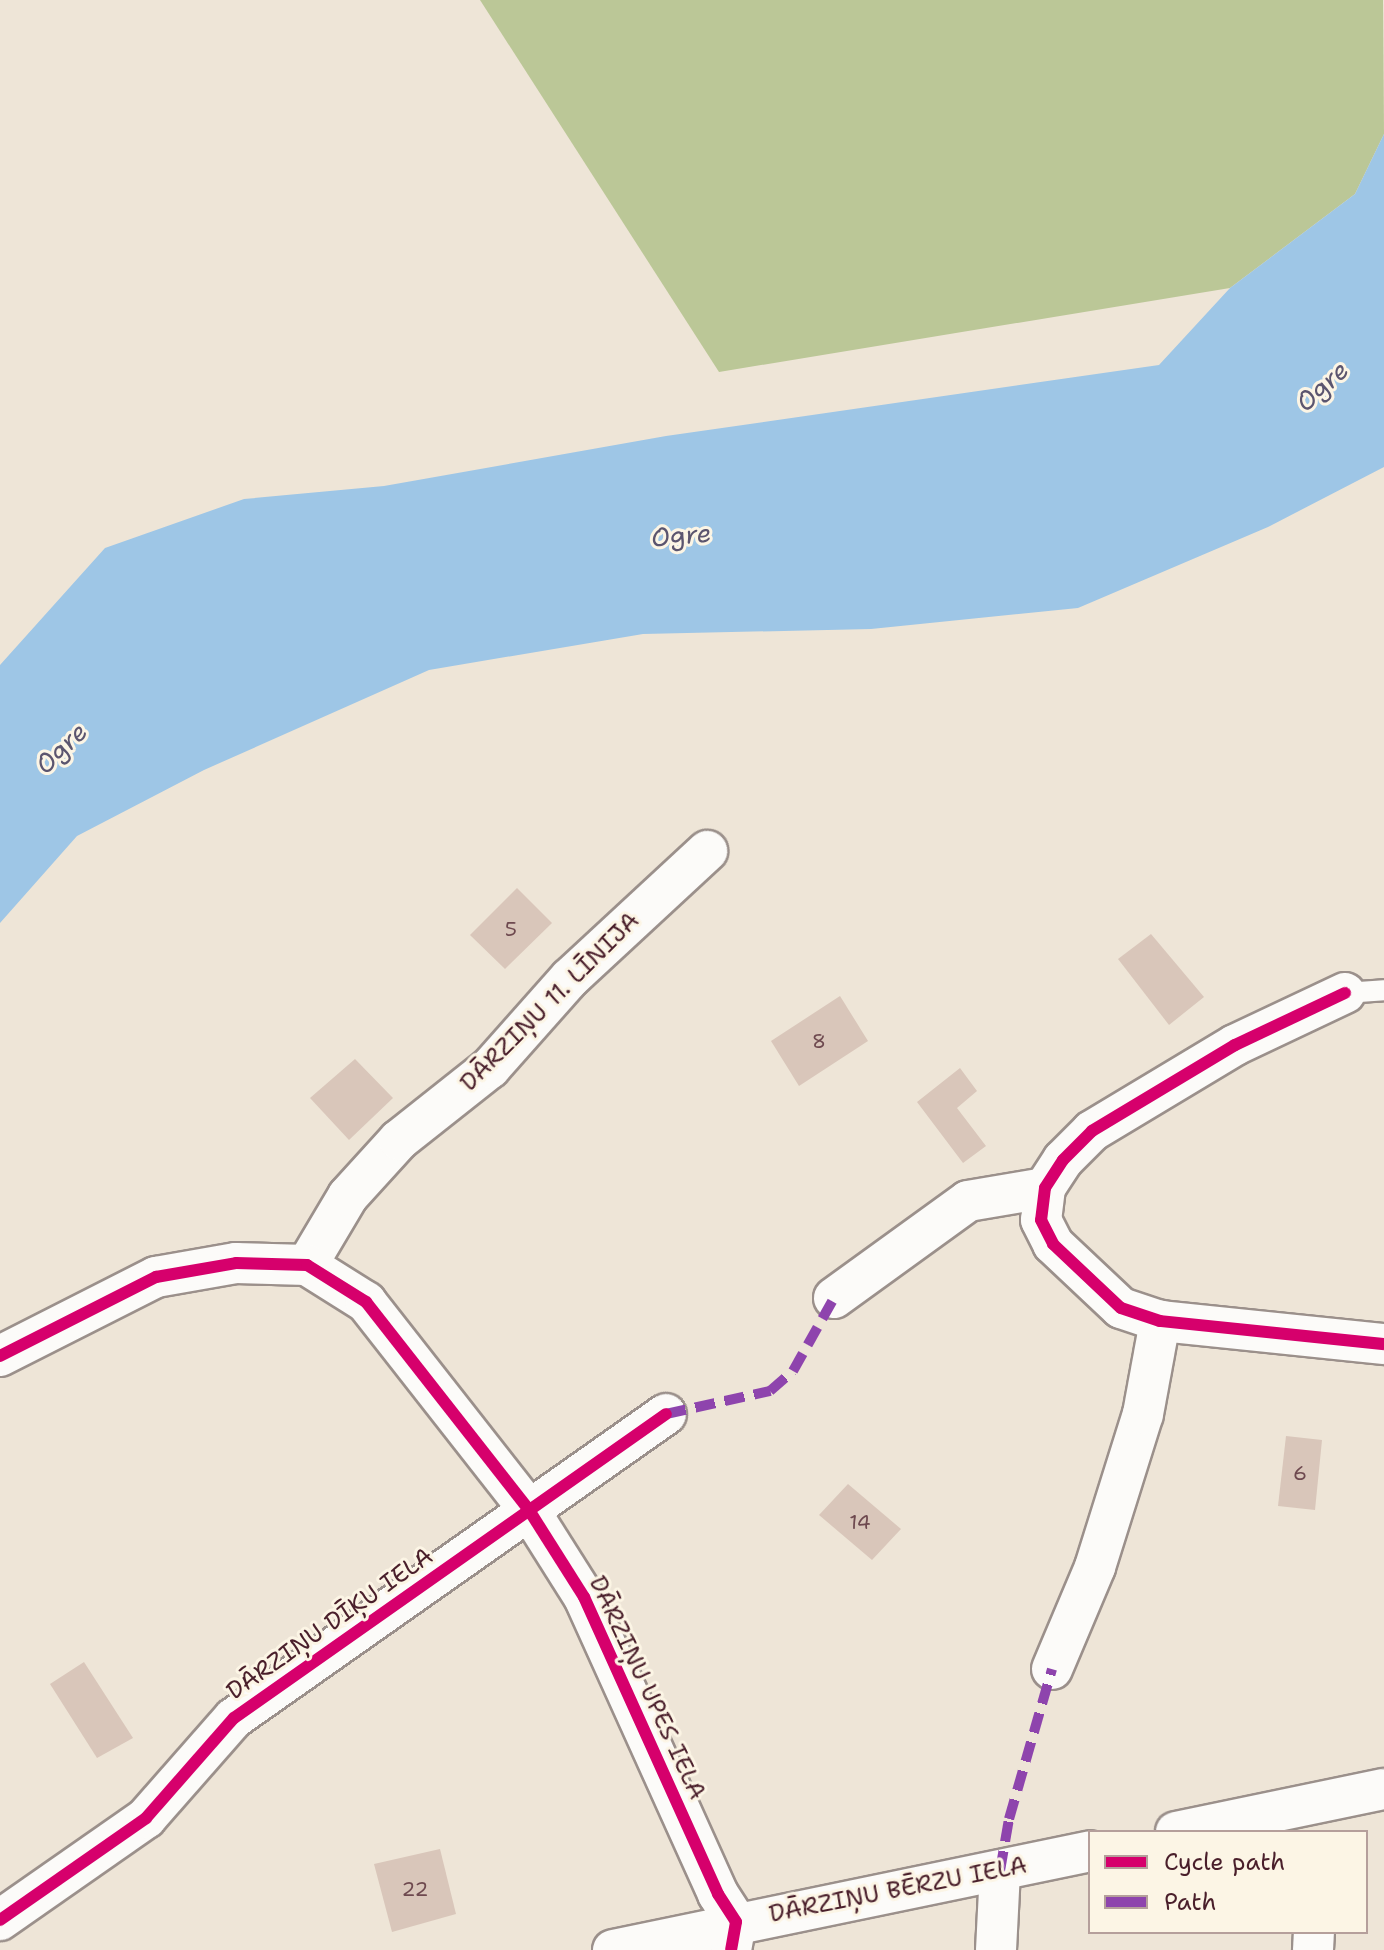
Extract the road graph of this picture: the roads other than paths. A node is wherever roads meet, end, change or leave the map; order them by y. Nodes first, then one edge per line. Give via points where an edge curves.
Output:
1 (707, 851) dead end
2 (1384, 990) edge
3 (1345, 993) joint
4 (1045, 1188) junction
5 (307, 1265) junction
6 (834, 1298) dead end
7 (1160, 1321) junction
8 (1384, 1344) edge
9 (0, 1356) edge
10 (666, 1414) dead end
11 (529, 1510) junction
12 (1052, 1669) dead end
13 (1384, 1789) edge
14 (1317, 1816) edge
15 (1194, 1830) edge
16 (1088, 1851) edge
17 (1000, 1871) junction
18 (0, 1920) edge
19 (734, 1936) edge
20 (613, 1950) edge
21 (996, 1950) edge

1 - 5 street, DĀRZIŅU 11. LĪNIJA via 570,978 490,1068 399,1140 348,1196
2 - 3 lane
3 - 4 street via 1235,1045 1092,1131
4 - 6 street via 968,1201
4 - 7 street via 1041,1220 1053,1244 1121,1308
5 - 9 street via 236,1263 156,1277
5 - 11 street, DĀRZIŅU UPES IELA via 366,1302
7 - 8 street
7 - 12 street via 1143,1414 1095,1567
10 - 11 street, DĀRZIŅU DĪĶU IELA
11 - 18 street, DĀRZIŅU DĪĶU IELA via 234,1718 146,1818
11 - 19 street, DĀRZIŅU UPES IELA via 584,1597
13 - 14 street
14 - 15 street
16 - 17 street, DĀRZIŅU BĒRZU IELA
17 - 19 street, DĀRZIŅU BĒRZU IELA
17 - 21 street
19 - 20 street, DĀRZIŅU BĒRZU IELA

